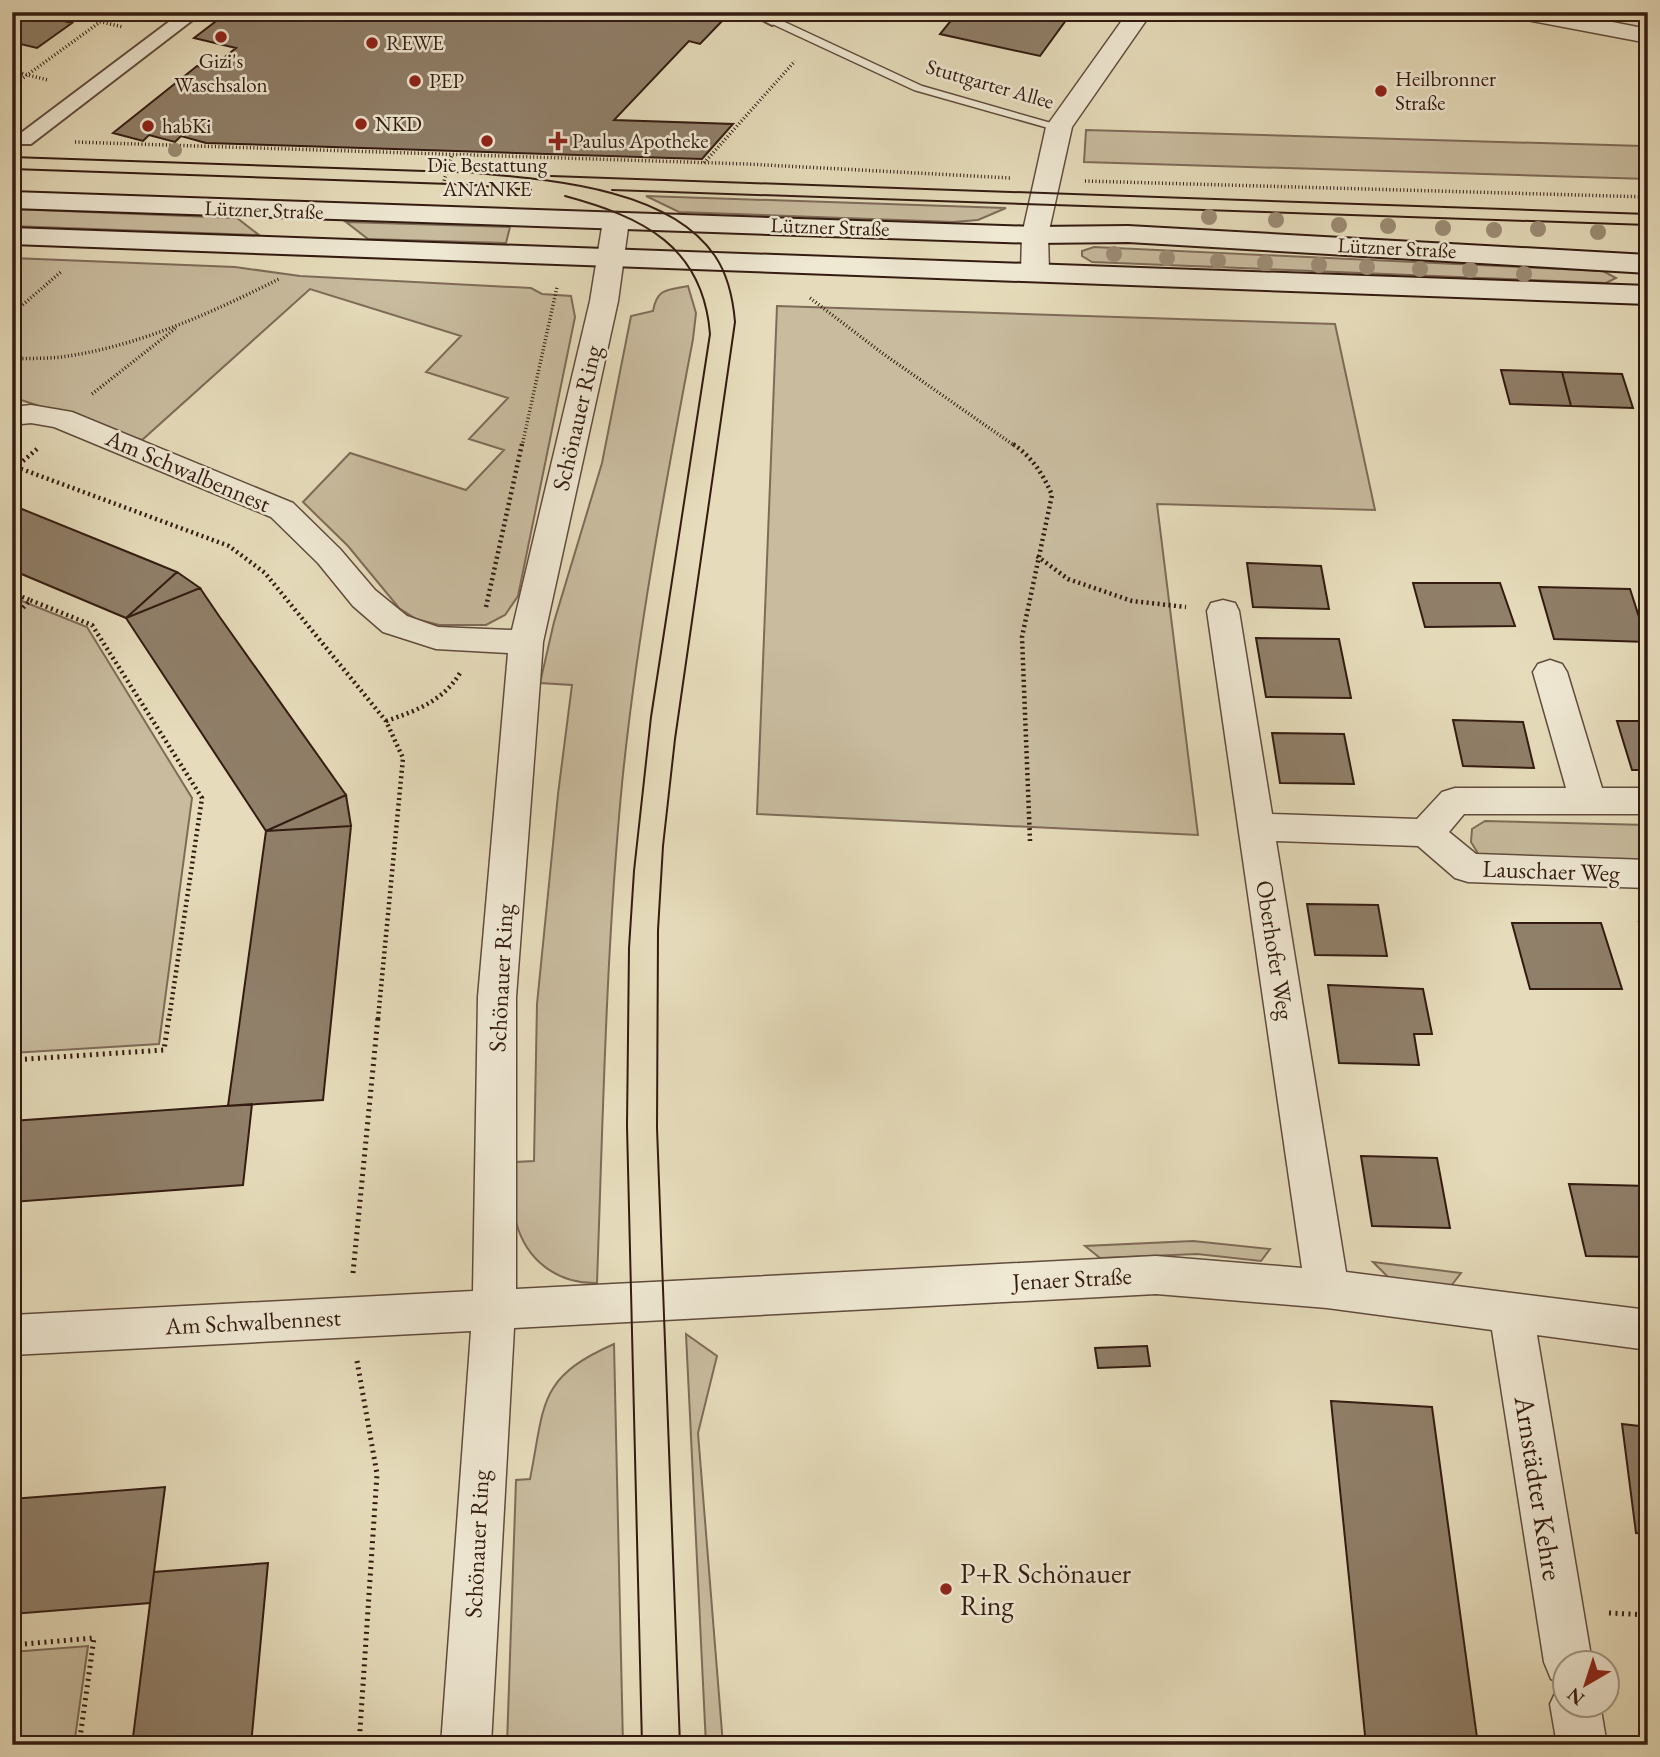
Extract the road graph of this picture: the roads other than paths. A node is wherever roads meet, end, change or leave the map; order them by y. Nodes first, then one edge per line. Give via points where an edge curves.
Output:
1 (194, 12) edge
2 (1140, 12) edge
3 (1522, 12) edge
4 (764, 16) edge
5 (1648, 35) edge
6 (1059, 127) junction
7 (24, 140) road end
8 (12, 200) edge
9 (617, 221) junction
10 (1035, 235) junction
11 (12, 236) edge
12 (611, 257) junction
13 (1648, 264) edge
14 (1035, 272) junction
15 (1648, 295) edge
16 (12, 416) edge
17 (1223, 611) road end
18 (526, 642) junction
19 (1550, 672) dead end
20 (1588, 801) junction
21 (1648, 801) edge
22 (1256, 827) junction
23 (1426, 833) junction
24 (1648, 874) edge
25 (1327, 1289) junction
26 (495, 1308) junction
27 (1511, 1312) junction
28 (1648, 1330) edge
29 (12, 1335) edge
30 (1565, 1648) edge
31 (1577, 1718) edge
32 (466, 1745) edge
33 (1582, 1745) edge

1 - 7 street
2 - 6 street
3 - 5 street
4 - 6 lane, Stuttgarter Allee via 918,88
6 - 10 street
8 - 9 main road, Lützner Straße
9 - 10 main road, Lützner Straße
9 - 12 street, Schönauer Ring
10 - 13 main road, Lützner Straße via 1142,235
10 - 14 street
11 - 12 main road, Lützner Straße
12 - 14 main road, Lützner Straße
12 - 18 street, Schönauer Ring
14 - 15 main road, Lützner Straße
16 - 18 street, Am Schwalbennest via 65,420 282,510 395,624 436,638
17 - 22 street, Oberhofer Weg
18 - 26 street, Schönauer Ring via 497,997
19 - 20 street
20 - 21 street
20 - 23 street via 1455,801
22 - 23 street
22 - 25 street, Oberhofer Weg
23 - 24 street, Lauschaer Weg via 1468,869
25 - 26 street, Jenaer Straße via 1156,1275
25 - 27 street, Jenaer Straße
26 - 29 street, Am Schwalbennest
26 - 32 street, Schönauer Ring
27 - 28 street, Jenaer Straße
27 - 30 street, Arnstädter Kehre
31 - 33 street

